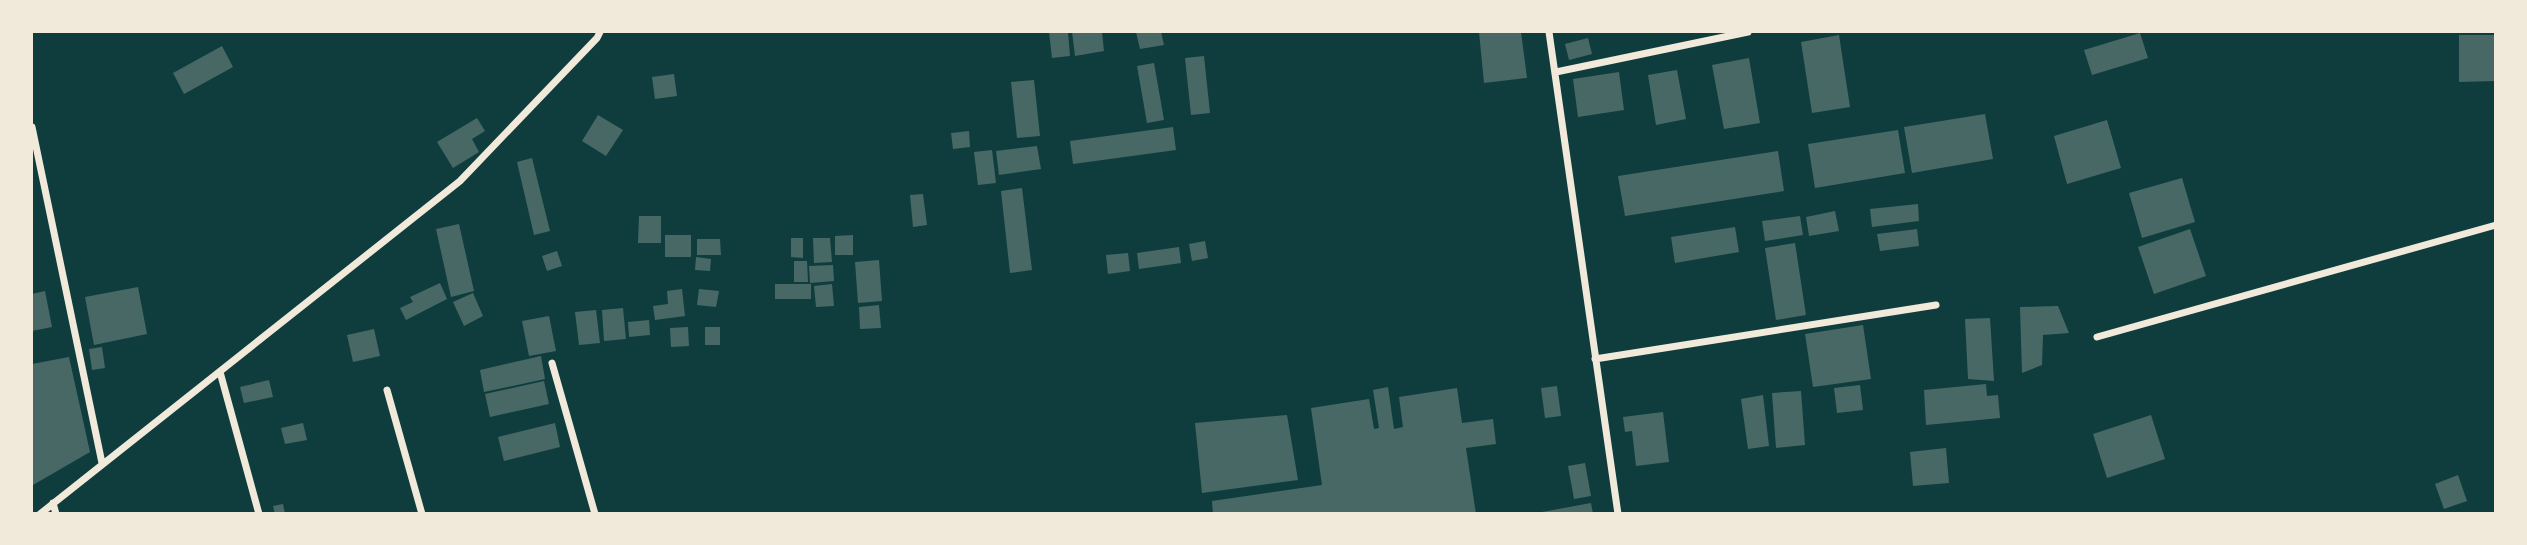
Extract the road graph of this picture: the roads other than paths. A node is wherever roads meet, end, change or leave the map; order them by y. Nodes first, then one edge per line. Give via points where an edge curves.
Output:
1 (600, 32) edge
2 (1549, 32) edge
3 (1748, 32) edge
4 (1556, 72) junction
5 (32, 127) edge
6 (2496, 225) edge
7 (1936, 305) dead end
8 (2097, 337) dead end
9 (1595, 359) junction
10 (552, 363) dead end
11 (220, 372) junction
12 (387, 390) dead end
13 (102, 463) junction
14 (53, 503) junction
15 (40, 513) edge
16 (56, 513) edge
17 (259, 513) edge
18 (422, 513) edge
19 (595, 513) edge
20 (1618, 513) edge

1 - 11 street via 460,181
2 - 4 street
3 - 4 street
4 - 9 street
5 - 13 street
6 - 8 street
7 - 9 street
9 - 20 street
10 - 19 street
11 - 13 street
11 - 17 street
12 - 18 street
13 - 14 street
14 - 15 street
14 - 16 street

